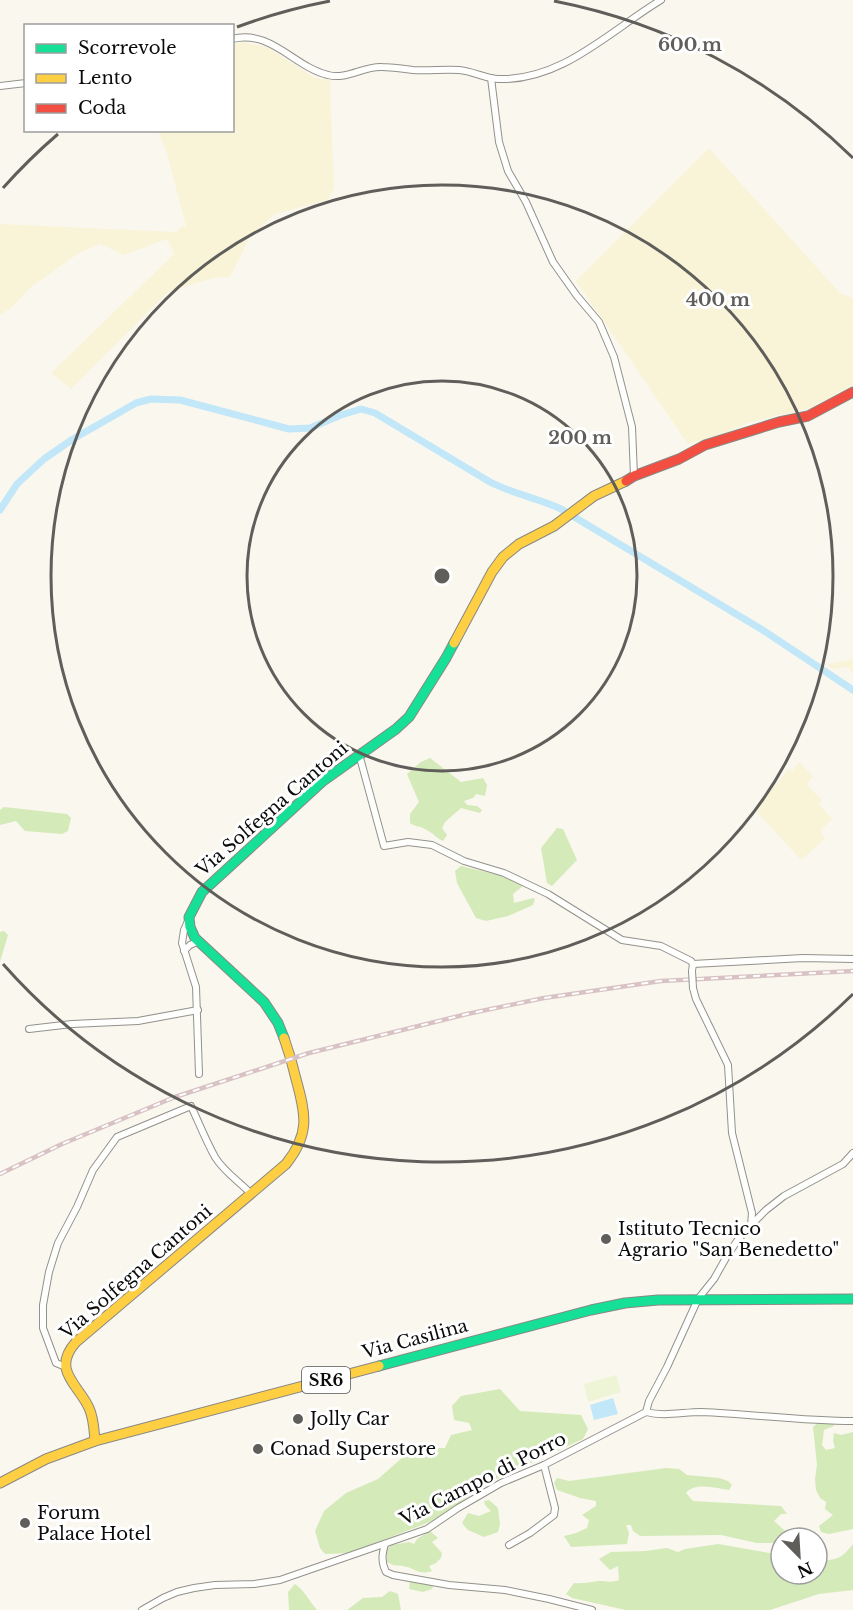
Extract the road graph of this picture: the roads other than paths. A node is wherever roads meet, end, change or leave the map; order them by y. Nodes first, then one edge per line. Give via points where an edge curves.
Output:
1 (661, 0) edge
2 (234, 39) edge
3 (491, 78) junction
4 (24, 83) edge
5 (0, 86) edge
6 (853, 392) edge
7 (634, 476) junction
8 (359, 754) junction
9 (189, 917) junction
10 (199, 941) junction
11 (184, 951) junction
12 (853, 959) edge
13 (693, 967) junction
14 (198, 1010) junction
15 (29, 1029) dead end
16 (199, 1074) dead end
17 (853, 1153) edge
18 (251, 1194) junction
19 (751, 1225) junction
20 (698, 1299) junction
21 (853, 1299) edge
22 (66, 1367) junction
23 (646, 1412) junction
24 (853, 1421) edge
25 (95, 1441) junction
26 (544, 1466) junction
27 (0, 1483) edge
28 (385, 1544) junction
29 (509, 1545) dead end
30 (142, 1610) edge
31 (592, 1610) edge

1 - 3 street via 554,68 515,78
2 - 3 street via 255,38 274,45 330,76 379,66 459,70
3 - 7 street via 499,142 508,171 553,262 599,322 614,357 632,427
4 - 5 street
6 - 7 street, Via Solfegna Cantoni via 808,416 705,445
7 - 8 street, Via Solfegna Cantoni via 594,496 503,557 409,717
8 - 9 street, Via Solfegna Cantoni via 323,781 202,892
8 - 13 street via 384,846 408,842 432,845 464,861 504,873 622,940 661,946
9 - 10 street, Via Solfegna Cantoni
9 - 11 street via 182,943
10 - 11 street
10 - 18 street, Via Solfegna Cantoni via 264,1002 278,1023 304,1106 304,1127 297,1150
11 - 14 street via 196,987
12 - 13 street via 803,958
13 - 19 street, bridge via 696,999 728,1065 732,1133 752,1213
14 - 15 street via 138,1021
14 - 16 street
17 - 19 street via 843,1164 784,1196
18 - 22 street, Via Solfegna Cantoni via 76,1342 67,1353
18 - 22 street via 216,1158 191,1106 117,1137 93,1170 58,1243 50,1272 43,1305 44,1328 56,1363
19 - 20 street
20 - 21 street, Via Casilina / SR6
20 - 23 street
20 - 25 street, Via Casilina / SR6 via 625,1303 591,1311
22 - 25 street, Via Solfegna Cantoni via 92,1416
23 - 24 street
23 - 26 street, Via Campo di Porro
25 - 27 street, Via Casilina / SR6 via 36,1463
26 - 28 street, Via Campo di Porro via 501,1484 427,1529
26 - 29 street via 554,1515
28 - 30 street, Via Campo di Porro via 280,1580 177,1592
28 - 31 street via 383,1566 393,1575 505,1590

